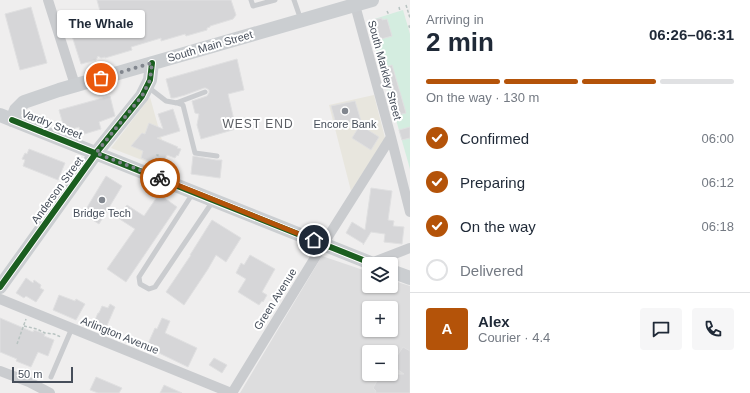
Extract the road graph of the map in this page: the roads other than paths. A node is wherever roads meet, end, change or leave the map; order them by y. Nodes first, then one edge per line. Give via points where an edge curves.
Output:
1 (48, 0) edge
2 (251, 0) edge
3 (274, 0) edge
4 (294, 0) edge
5 (372, 0) edge
6 (354, 2) edge
7 (301, 20) junction
8 (152, 63) junction
9 (75, 85) junction
10 (147, 87) junction
11 (205, 92) dead end
12 (176, 103) junction
13 (6, 117) edge
14 (391, 137) junction
15 (96, 153) junction
16 (217, 156) dead end
17 (194, 192) junction
18 (214, 200) junction
19 (410, 212) edge
20 (324, 243) junction
21 (410, 248) edge
22 (389, 257) edge
23 (362, 260) edge
24 (398, 274) edge
25 (410, 278) edge
26 (0, 287) edge
27 (0, 299) edge
28 (72, 328) junction
29 (0, 371) edge
30 (50, 377) dead end
31 (50, 393) edge
32 (231, 393) edge

1 - 9 street
2 - 3 lane via 253,6
4 - 7 lane
5 - 6 main road, South Main Street
6 - 7 main road, South Main Street
6 - 14 street, South Markley Street
7 - 8 main road, South Main Street
8 - 9 main road, South Main Street
8 - 10 main road, Anderson Street
9 - 13 main road, South Main Street via 24,102
10 - 12 lane via 166,101
10 - 15 main road, Anderson Street
11 - 12 lane
12 - 16 lane via 183,105 195,153
13 - 15 main road, Vardry Street
14 - 19 street, South Markley Street
14 - 20 street, Green Avenue
15 - 17 main road, Vardry Street
15 - 26 main road, Anderson Street
17 - 18 main road, Vardry Street
17 - 18 lane via 139,277 140,284 149,289 155,287
18 - 20 main road, Vardry Street
20 - 23 main road, Vardry Street
20 - 32 street, Green Avenue
21 - 22 street
24 - 25 main road
27 - 28 street, Arlington Avenue
28 - 30 lane
28 - 32 street, Arlington Avenue
29 - 31 street

